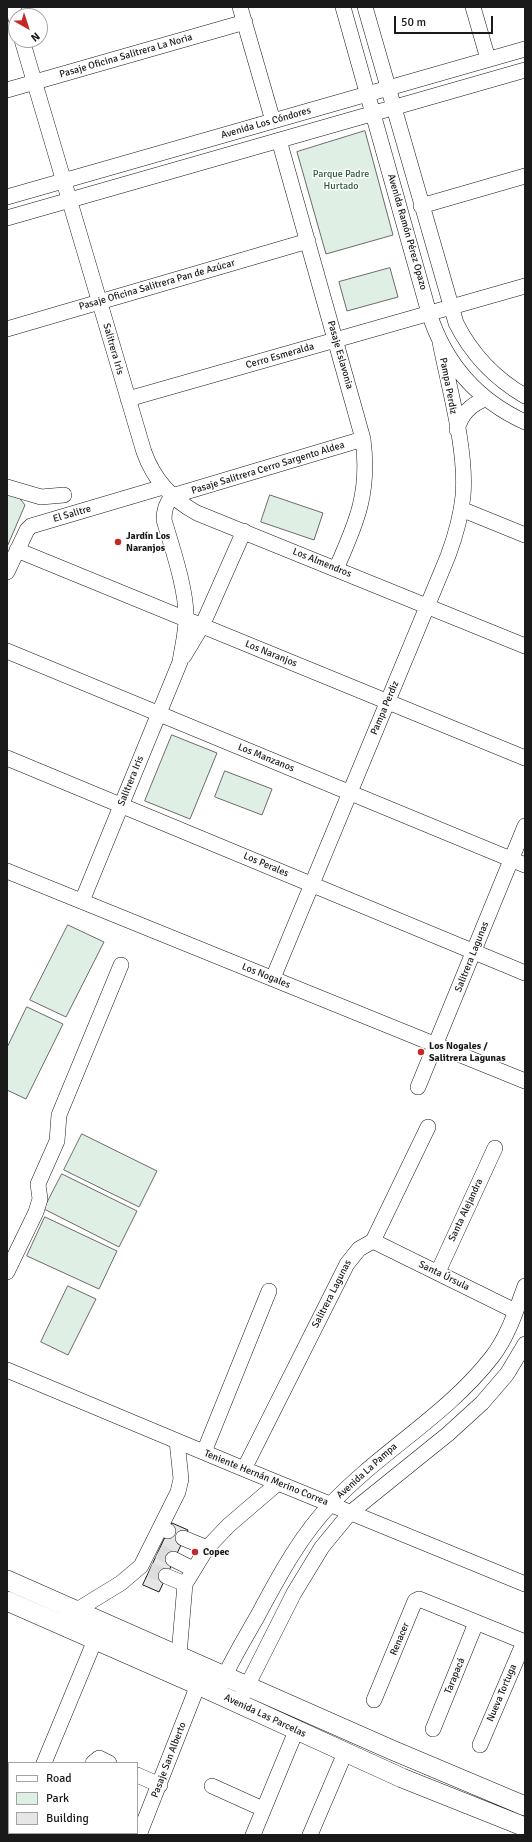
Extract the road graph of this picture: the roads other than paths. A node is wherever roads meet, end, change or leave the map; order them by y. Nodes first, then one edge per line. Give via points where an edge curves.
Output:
1 (240, 7) edge
2 (343, 7) edge
3 (365, 7) edge
4 (473, 7) edge
5 (245, 22) junction
6 (24, 48) edge
7 (525, 48) edge
8 (488, 59) junction
9 (525, 70) edge
10 (35, 82) junction
11 (388, 88) junction
12 (7, 90) edge
13 (368, 94) junction
14 (393, 108) junction
15 (373, 113) junction
16 (273, 121) junction
17 (279, 140) junction
18 (525, 176) edge
19 (64, 180) junction
20 (7, 197) edge
21 (70, 200) junction
22 (421, 206) junction
23 (7, 218) edge
24 (308, 241) junction
25 (525, 286) edge
26 (100, 302) junction
27 (450, 307) junction
28 (429, 313) junction
29 (7, 329) edge
30 (335, 340) junction
31 (440, 342) junction
32 (525, 396) edge
33 (128, 399) junction
34 (486, 399) junction
35 (525, 422) edge
36 (457, 430) junction
37 (363, 439) junction
38 (144, 452) joint
39 (7, 487) edge
40 (167, 492) junction
41 (64, 495) dead end
42 (462, 510) junction
43 (244, 531) junction
44 (525, 535) edge
45 (17, 550) junction
46 (336, 569) junction
47 (7, 572) edge
48 (427, 606) junction
49 (186, 620) junction
50 (202, 626) junction
51 (525, 646) edge
52 (7, 651) edge
53 (180, 662) junction
54 (387, 702) junction
55 (158, 714) junction
56 (7, 758) edge
57 (525, 758) edge
58 (350, 793) junction
59 (121, 805) junction
60 (525, 826) edge
61 (518, 862) edge
62 (7, 871) edge
63 (312, 884) junction
64 (82, 901) junction
65 (474, 951) junction
66 (121, 965) dead end
67 (525, 973) edge
68 (273, 978) junction
69 (436, 1044) junction
70 (525, 1081) edge
71 (418, 1087) dead end
72 (428, 1127) dead end
73 (495, 1148) dead end
74 (373, 1241) junction
75 (7, 1272) edge
76 (438, 1272) junction
77 (525, 1286) edge
78 (269, 1291) dead end
79 (516, 1311) junction
80 (525, 1344) edge
81 (7, 1370) edge
82 (177, 1441) junction
83 (204, 1452) junction
84 (244, 1469) junction
85 (278, 1483) junction
86 (330, 1504) junction
87 (350, 1513) junction
88 (183, 1538) dead end
89 (207, 1548) junction
90 (173, 1559) tunnel mouth
91 (193, 1569) junction
92 (166, 1576) tunnel mouth
93 (7, 1580) edge
94 (185, 1584) junction
95 (525, 1584) edge
96 (7, 1601) edge
97 (77, 1610) junction
98 (476, 1623) junction
99 (95, 1640) junction
100 (525, 1642) edge
101 (179, 1655) junction
102 (224, 1676) junction
103 (198, 1685) junction
104 (246, 1686) junction
105 (216, 1694) junction
106 (374, 1700) dead end
107 (238, 1704) junction
108 (433, 1729) dead end
109 (296, 1731) junction
110 (480, 1745) dead end
111 (345, 1753) junction
112 (44, 1762) edge
113 (94, 1762) edge
114 (107, 1762) edge
115 (138, 1775) edge
116 (160, 1785) junction
117 (212, 1786) dead end
118 (525, 1806) edge
119 (263, 1809) junction
120 (525, 1827) edge
121 (139, 1835) edge
122 (253, 1835) edge
123 (310, 1835) edge

1 - 5 street
2 - 13 street, Avenida Ramón Pérez Opazo
3 - 11 street, Avenida Ramón Pérez Opazo
4 - 8 street
5 - 10 street, Pasaje Oficina Salitrera La Noria
5 - 16 street
6 - 10 street
7 - 8 street, Avenida Los Cóndores
8 - 11 street, Avenida Los Cóndores
9 - 14 street, Avenida Los Cóndores
10 - 12 street, Pasaje Oficina Salitrera La Noria
10 - 19 street
11 - 13 street, Avenida Los Cóndores
11 - 14 street, Avenida Ramón Pérez Opazo
13 - 15 street, Avenida Ramón Pérez Opazo
13 - 16 street, Avenida Los Cóndores
14 - 15 street, Avenida Los Cóndores
14 - 22 street, Avenida Ramón Pérez Opazo
15 - 17 street, Avenida Los Cóndores
15 - 28 street, Avenida Ramón Pérez Opazo
16 - 19 street, Avenida Los Cóndores
17 - 21 street, Avenida Los Cóndores
17 - 24 street, Pasaje Eslavonia
18 - 22 street
19 - 20 street, Avenida Los Cóndores
19 - 21 street
21 - 23 street, Avenida Los Cóndores
21 - 26 street, Salitrera Iris
22 - 27 street, Avenida Ramón Pérez Opazo
24 - 26 street, Pasaje Oficina Salitrera Pan de Azúcar
24 - 30 street, Pasaje Eslavonia
25 - 27 street, Cerro Esmeralda
26 - 29 street, Pasaje Oficina Salitrera Pan de Azúcar
26 - 33 street, Salitrera Iris
27 - 28 street, Cerro Esmeralda
27 - 32 street, Avenida Ramón Pérez Opazo via 464,338 480,361 497,378
28 - 30 street, Cerro Esmeralda
28 - 31 street, Avenida Ramón Pérez Opazo
30 - 33 street, Cerro Esmeralda
30 - 37 street, Pasaje Eslavonia
31 - 34 street, Avenida Ramón Pérez Opazo via 460,373
31 - 36 street, Pampa Perdiz
33 - 38 street, Salitrera Iris
34 - 35 street, Avenida Ramón Pérez Opazo
34 - 36 street, Pampa Perdiz via 465,413
36 - 42 street, Pampa Perdiz via 463,469
37 - 40 street, Pasaje Salitrera Cerro Sargento Aldea
37 - 46 street, Pasaje Eslavonia via 366,472 361,505
38 - 40 street, Los Almendros via 148,464
39 - 41 street via 41,497
40 - 43 street, Los Almendros via 197,513
40 - 45 street, El Salitre via 31,526
40 - 49 street, Salitrera Iris via 164,520 183,588
42 - 44 street
42 - 48 street, Pampa Perdiz via 454,541
43 - 46 street, Los Almendros
43 - 50 street, Salitrera Iris
45 - 47 street, El Salitre
45 - 49 street, Los Naranjos
46 - 48 street, Los Almendros
48 - 51 street, Los Almendros
48 - 54 street, Pampa Perdiz
49 - 50 street, Los Naranjos
49 - 53 street, Salitrera Iris
50 - 53 street, Salitrera Iris
50 - 54 street, Los Naranjos
52 - 55 street, Los Manzanos
53 - 55 street, Salitrera Iris
54 - 57 street, Los Naranjos
54 - 58 street, Pampa Perdiz
55 - 58 street, Los Manzanos
55 - 59 street, Salitrera Iris
56 - 59 street, Los Perales
58 - 61 street, Los Manzanos
58 - 63 street, Pampa Perdiz
59 - 63 street, Los Perales
59 - 64 street, Salitrera Iris
60 - 61 street, Salitrera Lagunas
61 - 65 street, Salitrera Lagunas
62 - 64 street, Los Nogales
63 - 65 street, Los Perales
63 - 68 street, Pampa Perdiz
64 - 68 street, Los Nogales
65 - 67 street, Los Perales
65 - 69 street, Salitrera Lagunas
66 - 75 street via 59,1115 57,1141 38,1184 40,1199 36,1212
68 - 69 street, Los Nogales
69 - 70 street, Los Nogales
69 - 71 street, Salitrera Lagunas
72 - 74 street
73 - 76 street, Santa Alejandra
74 - 76 street, Santa Úrsula
74 - 84 street, Salitrera Lagunas via 359,1248 347,1264
76 - 79 street, Santa Úrsula
77 - 79 street, Avenida La Pampa
78 - 83 street
79 - 86 street, Avenida La Pampa via 492,1357 470,1382 445,1406 366,1469
80 - 87 street, Avenida La Pampa via 507,1374 482,1403 448,1434
81 - 82 street, Teniente Hernán Merino Correa
82 - 83 street, Teniente Hernán Merino Correa
82 - 97 street via 181,1479 178,1492 146,1568
83 - 84 street, Teniente Hernán Merino Correa
84 - 85 street, Teniente Hernán Merino Correa
85 - 86 street, Teniente Hernán Merino Correa
85 - 89 street via 229,1525
86 - 87 street, Teniente Hernán Merino Correa
86 - 102 street, Avenida La Pampa via 303,1538 274,1584
87 - 95 street, Teniente Hernán Merino Correa
87 - 104 street, Avenida La Pampa via 322,1548 294,1593
88 - 89 street
89 - 91 street
90 - 91 street
91 - 94 street
92 - 94 street
93 - 97 main road, Avenida Las Parcelas
94 - 101 street
96 - 99 main road, Avenida Las Parcelas
97 - 101 main road, Avenida Las Parcelas
98 - 100 street
98 - 106 street, Renacer via 420,1599 415,1601
98 - 108 street, Tarapacá
99 - 103 main road, Avenida Las Parcelas
99 - 112 street
100 - 110 street, Nueva Tortuga
101 - 102 main road, Avenida Las Parcelas
102 - 104 main road, Avenida Las Parcelas
102 - 105 street, Avenida La Pampa
103 - 105 main road, Avenida Las Parcelas
103 - 116 street, Pasaje San Alberto
104 - 107 street, Avenida La Pampa
104 - 118 main road, Avenida Las Parcelas
105 - 107 main road, Avenida Las Parcelas
107 - 109 main road, Avenida Las Parcelas
109 - 111 main road, Avenida Las Parcelas
109 - 119 street
111 - 120 main road, Avenida Las Parcelas
111 - 123 street
113 - 114 street via 99,1758
115 - 116 street
116 - 121 street, Pasaje San Alberto
117 - 119 street
119 - 122 street

